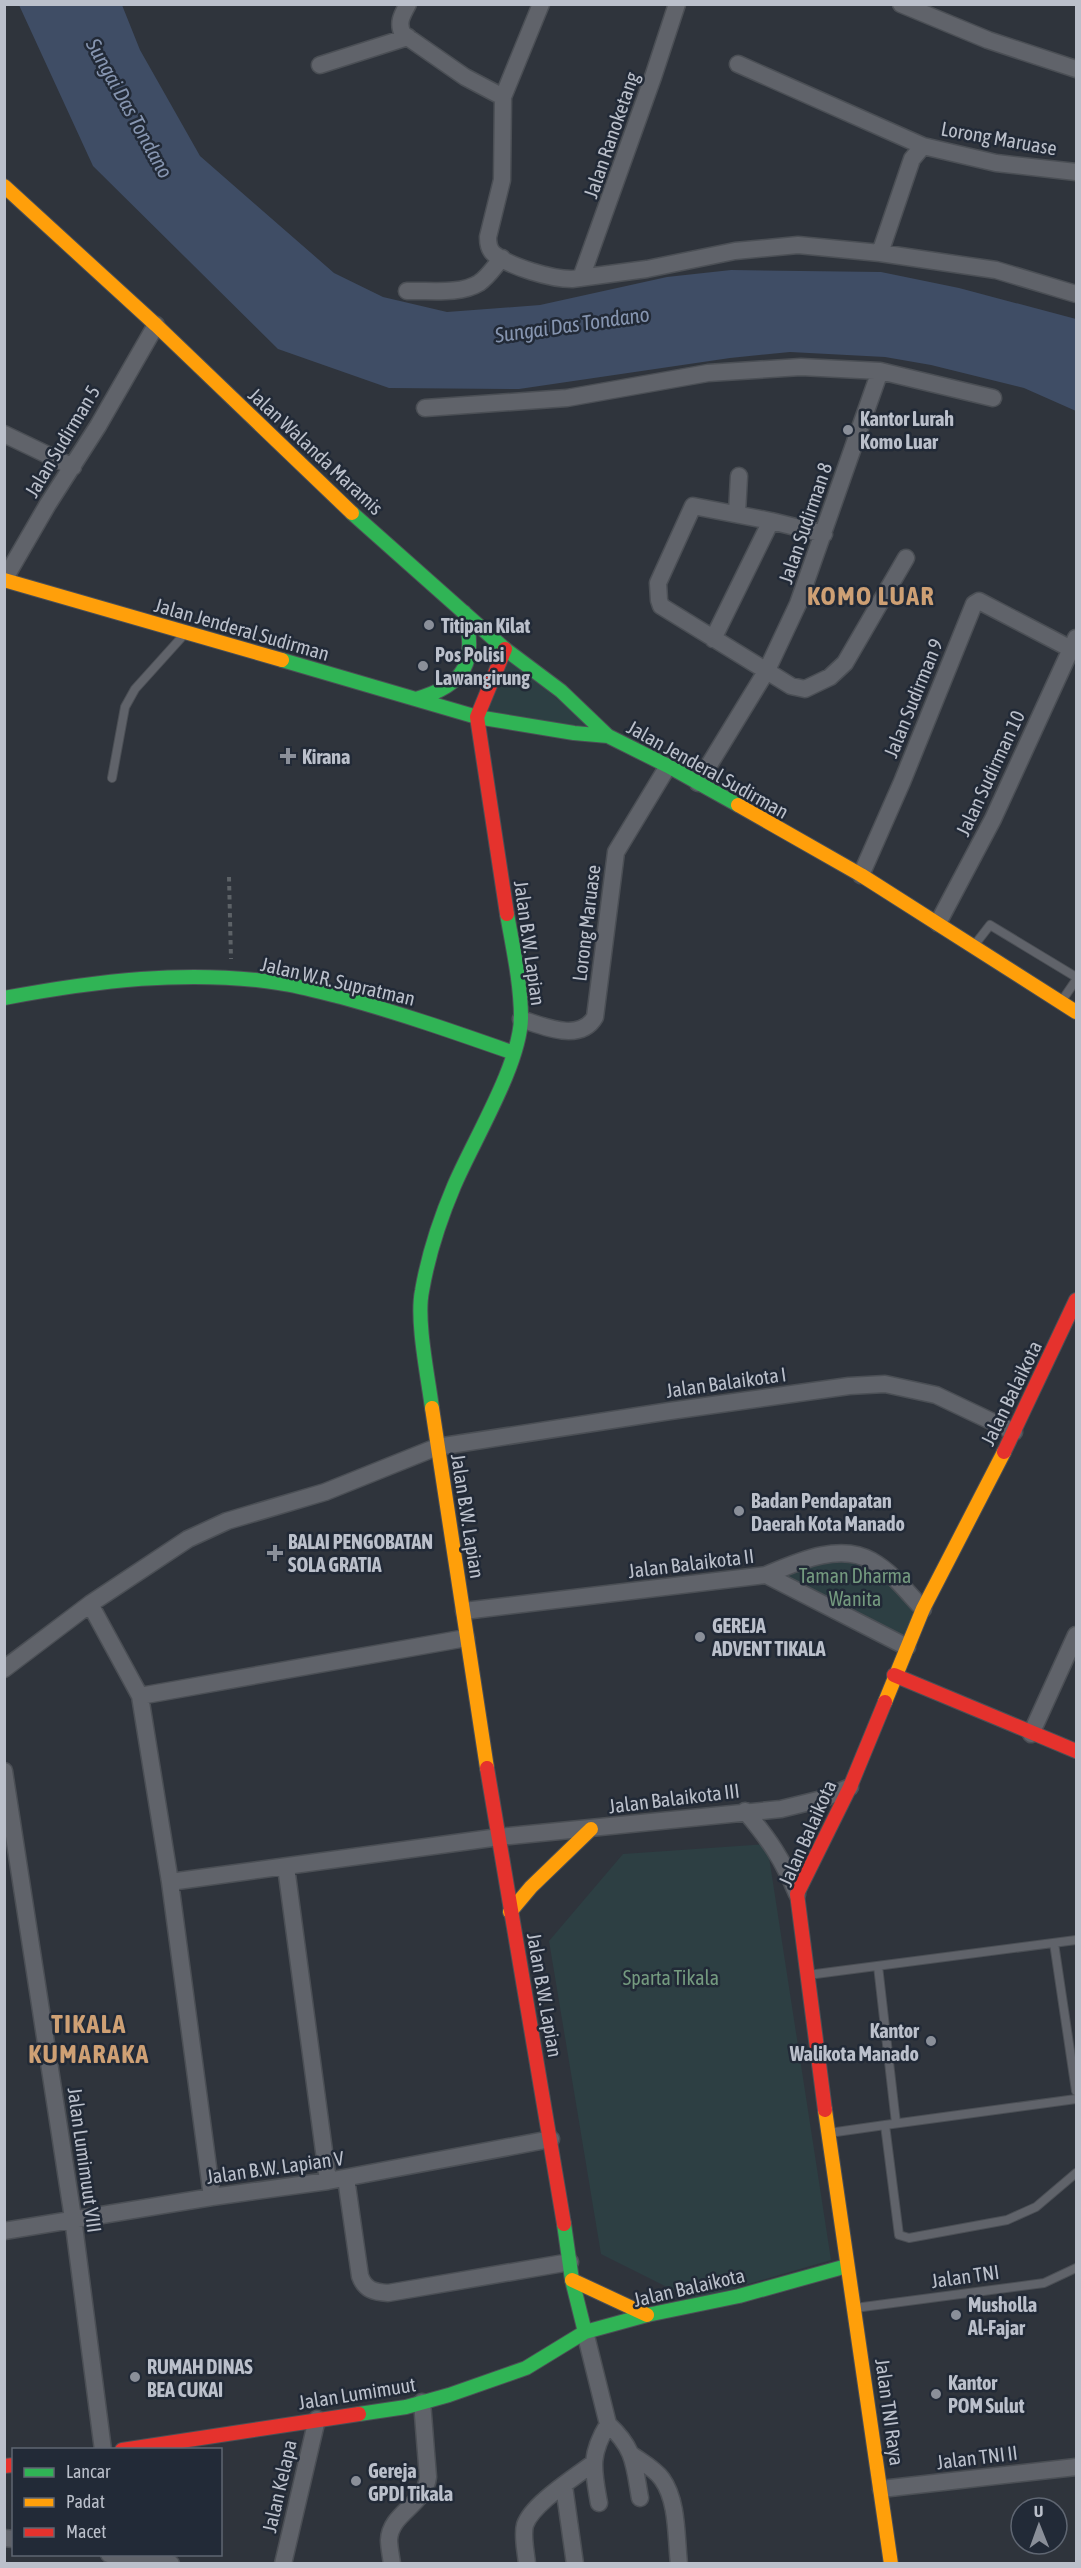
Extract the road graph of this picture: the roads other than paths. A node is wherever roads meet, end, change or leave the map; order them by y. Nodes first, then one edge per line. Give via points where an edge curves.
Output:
1 (408, 4) edge
2 (540, 4) edge
3 (677, 4) edge
4 (901, 4) edge
5 (408, 37) junction
6 (738, 64) dead end
7 (320, 66) dead end
8 (1077, 69) edge
9 (503, 98) junction
10 (923, 146) junction
11 (1077, 172) edge
12 (4, 186) edge
13 (880, 253) junction
14 (502, 258) junction
15 (581, 278) junction
16 (407, 291) dead end
17 (1077, 294) edge
18 (156, 325) junction
19 (880, 371) junction
20 (993, 398) dead end
21 (425, 408) dead end
22 (4, 434) edge
23 (73, 467) junction
24 (739, 476) dead end
25 (737, 513) junction
26 (771, 520) junction
27 (824, 534) junction
28 (906, 558) dead end
29 (4, 580) edge
30 (464, 612) junction
31 (185, 633) junction
32 (713, 639) junction
33 (1074, 644) edge
34 (505, 649) junction
35 (767, 670) junction
36 (416, 699) junction
37 (477, 717) junction
38 (608, 736) junction
39 (668, 766) junction
40 (112, 778) dead end
41 (698, 783) junction
42 (861, 875) junction
43 (938, 923) junction
44 (974, 946) junction
45 (1077, 978) edge
46 (4, 998) edge
47 (1061, 1002) junction
48 (1077, 1012) edge
49 (521, 1019) junction
50 (514, 1053) junction
51 (1077, 1300) edge
52 (1014, 1432) junction
53 (436, 1447) junction
54 (766, 1575) junction
55 (90, 1604) junction
56 (923, 1609) junction
57 (464, 1611) junction
58 (1077, 1635) edge
59 (466, 1638) junction
60 (906, 1647) junction
61 (4, 1669) edge
62 (894, 1675) junction
63 (140, 1696) junction
64 (1031, 1734) junction
65 (1077, 1751) edge
66 (4, 1771) edge
67 (850, 1787) junction
68 (745, 1811) junction
69 (591, 1829) junction
70 (499, 1838) junction
71 (286, 1867) junction
72 (170, 1882) junction
73 (796, 1894) junction
74 (510, 1912) junction
75 (1077, 1940) edge
76 (1054, 1943) junction
77 (878, 1966) junction
78 (808, 1975) junction
79 (1077, 2091) edge
80 (1077, 2098) edge
81 (896, 2123) junction
82 (885, 2125) junction
83 (828, 2133) junction
84 (551, 2139) junction
85 (1077, 2173) edge
86 (346, 2178) junction
87 (328, 2181) junction
88 (212, 2197) junction
89 (73, 2218) junction
90 (4, 2231) edge
91 (570, 2262) junction
92 (848, 2266) junction
93 (1077, 2268) edge
94 (572, 2280) junction
95 (855, 2308) junction
96 (647, 2315) junction
97 (585, 2332) junction
98 (422, 2402) junction
99 (317, 2419) junction
100 (608, 2424) junction
101 (103, 2448) edge
102 (135, 2448) edge
103 (632, 2455) junction
104 (592, 2464) junction
105 (1077, 2467) edge
106 (564, 2486) junction
107 (881, 2489) junction
108 (640, 2499) dead end
109 (599, 2503) dead end
110 (117, 2556) edge
111 (142, 2562) edge
112 (171, 2564) edge
113 (283, 2564) edge
114 (392, 2564) edge
115 (527, 2564) edge
116 (575, 2564) edge
117 (679, 2564) edge
118 (891, 2564) edge

1 - 5 street via 400,23
2 - 9 street
3 - 15 street, Jalan Ranoketang
4 - 8 street via 988,40
5 - 7 street
5 - 9 street
6 - 10 street
9 - 14 street via 502,180 488,237 493,254
10 - 11 street, Lorong Maruase via 996,163
10 - 13 street, Lorong Maruase via 912,159
12 - 18 main road, Jalan Walanda Maramis
13 - 15 street via 780,246
13 - 17 street via 996,270
14 - 15 street via 553,277
14 - 16 street via 472,286
18 - 23 street, Jalan Sudirman 5
18 - 30 main road, Jalan Walanda Maramis via 340,502
19 - 20 street
19 - 21 street via 801,367 708,373 567,398
19 - 27 street, Jalan Sudirman 8
22 - 23 street
23 - 29 street, Jalan Sudirman 5
24 - 25 street
25 - 26 street
25 - 32 street via 693,506 658,583 661,606
26 - 27 street
26 - 32 street
27 - 35 street, Jalan Sudirman 8 via 798,604
28 - 35 street via 845,663 830,676 805,689 791,686
29 - 31 main road, Jalan Jenderal Sudirman
30 - 34 main road, Jalan Walanda Maramis
30 - 36 main road via 471,637 457,680
31 - 36 main road, Jalan Jenderal Sudirman
31 - 40 lane via 135,689 125,707
32 - 35 street
33 - 42 street, Jalan Sudirman 9 via 979,601 974,604
33 - 43 street, Jalan Sudirman 10 via 993,819
34 - 37 main road
34 - 38 main road, Jalan Walanda Maramis via 561,691
35 - 41 street, Jalan Sudirman 8
36 - 37 main road, Jalan Jenderal Sudirman
37 - 38 main road, Jalan Jenderal Sudirman
37 - 49 main road, Jalan B.W. Lapian
38 - 39 main road, Jalan Jenderal Sudirman
39 - 41 main road, Jalan Jenderal Sudirman
39 - 49 street, Lorong Maruase via 616,852 596,1017 584,1029 575,1031
41 - 42 main road, Jalan Jenderal Sudirman
42 - 43 main road, Jalan Jenderal Sudirman
43 - 44 main road, Jalan Jenderal Sudirman
44 - 45 lane via 990,925
44 - 47 main road, Jalan Jenderal Sudirman
45 - 47 lane
46 - 50 main road, Jalan W.R. Supratman via 141,979 210,976 277,982 441,1027
47 - 48 main road, Jalan Jenderal Sudirman
49 - 50 main road, Jalan B.W. Lapian
50 - 53 main road, Jalan B.W. Lapian via 453,1188 421,1293
51 - 52 main road, Jalan Balaikota
52 - 53 street, Jalan Balaikota I via 936,1395 885,1384 715,1404
52 - 56 main road, Jalan Balaikota
53 - 55 street, Jalan Balaikota I via 325,1492 227,1521 188,1539
53 - 57 main road, Jalan B.W. Lapian
54 - 56 street via 819,1557 860,1555 880,1567
54 - 57 street, Jalan Balaikota II
54 - 60 street, Jalan Balaikota II
55 - 61 street, Jalan Balaikota I
55 - 63 street
56 - 60 main road, Jalan Balaikota
57 - 59 main road, Jalan B.W. Lapian
58 - 64 street
59 - 63 street
59 - 70 main road, Jalan B.W. Lapian
60 - 62 main road, Jalan Balaikota
62 - 64 main road
62 - 67 main road, Jalan Balaikota
63 - 72 street
64 - 65 main road
66 - 89 street, Jalan Lumimuut VIII
67 - 68 street, Jalan Balaikota III via 800,1805
67 - 73 main road, Jalan Balaikota
68 - 69 street, Jalan Balaikota III
68 - 73 street via 784,1863
69 - 70 street, Jalan Balaikota III
69 - 74 main road
70 - 71 street, Jalan Balaikota III
70 - 74 main road, Jalan B.W. Lapian
71 - 72 street, Jalan Balaikota III
71 - 87 street
72 - 88 street
73 - 78 main road, Jalan Balaikota
74 - 84 main road, Jalan B.W. Lapian
75 - 76 lane
76 - 77 lane
76 - 79 lane
77 - 78 lane
77 - 81 lane
78 - 83 main road, Jalan Balaikota
80 - 81 lane
81 - 82 lane
82 - 83 lane
82 - 85 lane via 899,2235 922,2236 1007,2220 1036,2207
83 - 92 main road, Jalan Balaikota
84 - 86 street, Jalan B.W. Lapian V
84 - 91 main road, Jalan B.W. Lapian
86 - 87 street, Jalan B.W. Lapian V
86 - 91 street via 360,2276 363,2284 376,2292
87 - 88 street, Jalan B.W. Lapian V
88 - 89 street, Jalan B.W. Lapian V
89 - 90 street, Jalan B.W. Lapian V
89 - 101 street, Jalan Lumimuut VIII
91 - 94 main road, Jalan B.W. Lapian
92 - 95 main road, Jalan TNI Raya
92 - 96 main road, Jalan Balaikota via 740,2296
93 - 95 lane, Jalan TNI via 1044,2283
94 - 96 main road
94 - 97 main road, Jalan B.W. Lapian
95 - 107 main road, Jalan TNI Raya
96 - 97 main road, Jalan Balaikota
97 - 98 main road, Jalan Lumimuut via 526,2368
97 - 100 street
98 - 99 main road, Jalan Lumimuut
98 - 114 street via 427,2487 392,2528
99 - 102 main road, Jalan Lumimuut
99 - 113 street, Jalan Kelapa
100 - 103 street via 622,2437
100 - 104 street via 598,2440
103 - 108 street
103 - 117 street via 656,2473 669,2492
104 - 106 street
104 - 109 street
105 - 107 street, Jalan TNI II
106 - 115 street via 533,2512 525,2524
106 - 116 street
107 - 118 main road, Jalan TNI Raya
110 - 111 street
111 - 112 street

